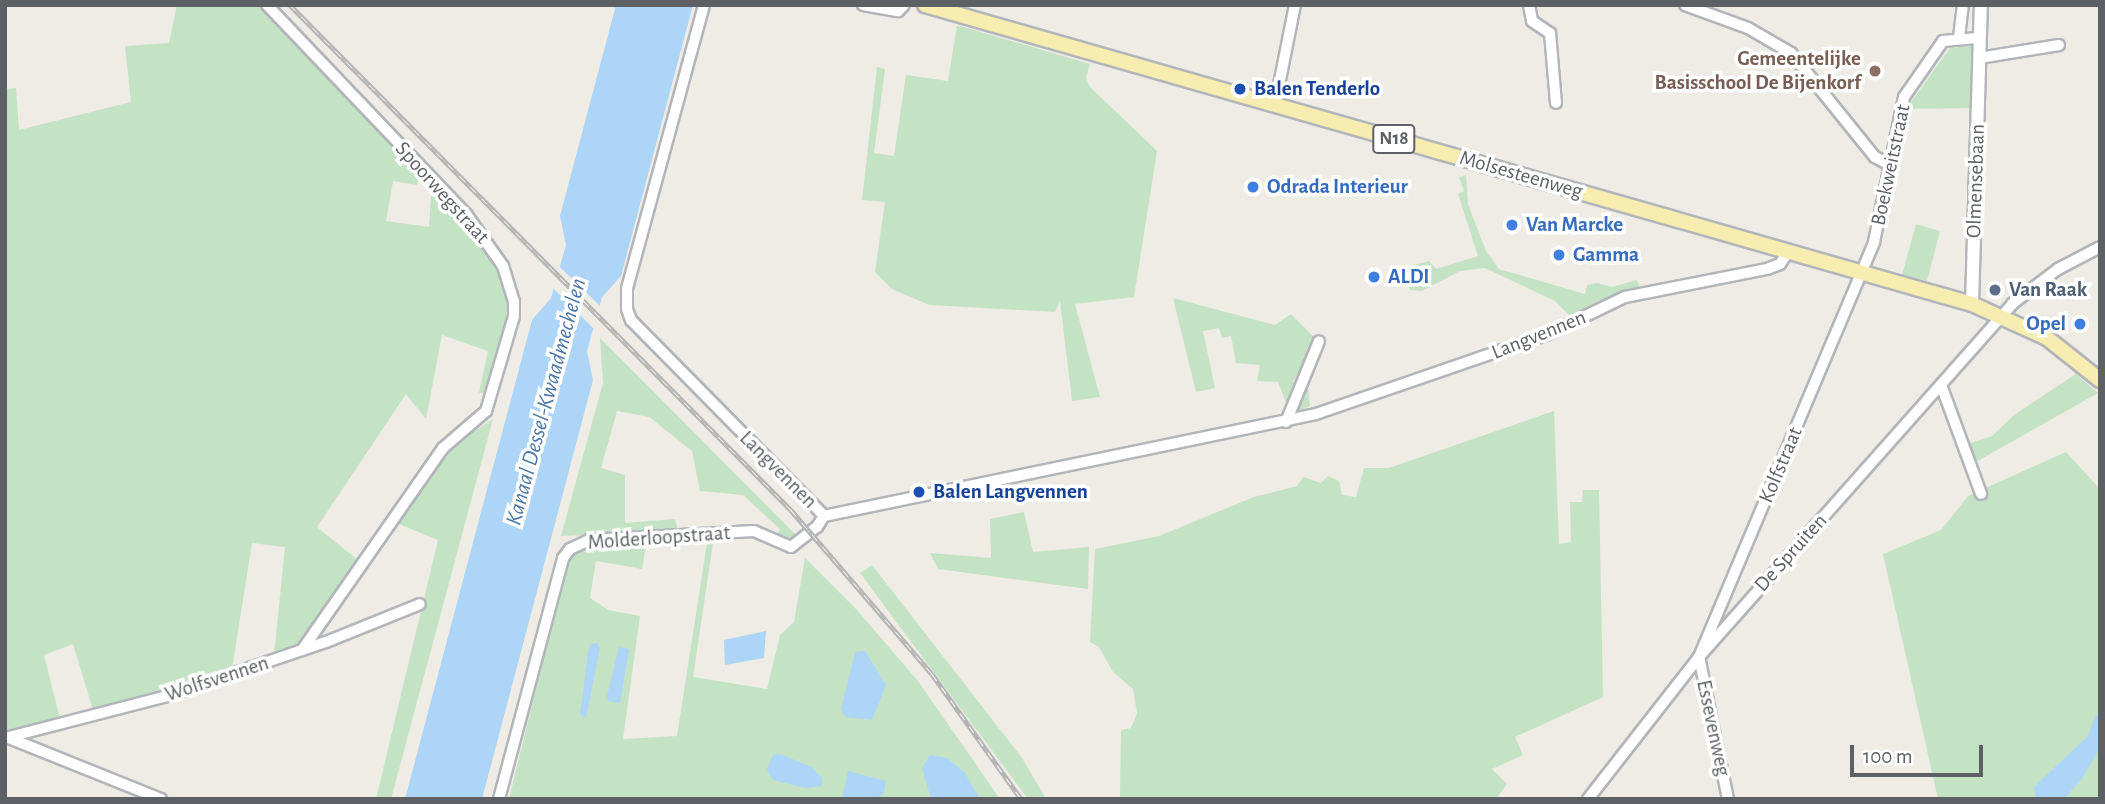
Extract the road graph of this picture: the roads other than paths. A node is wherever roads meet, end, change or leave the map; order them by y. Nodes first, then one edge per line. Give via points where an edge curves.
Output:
1 (267, 5) edge
2 (704, 5) edge
3 (863, 5) edge
4 (904, 5) edge
5 (925, 5) edge
6 (1295, 5) edge
7 (1530, 5) edge
8 (1685, 5) edge
9 (1963, 5) edge
10 (1981, 5) edge
11 (1959, 37) junction
12 (1980, 38) junction
13 (2059, 45) dead end
14 (1979, 58) junction
15 (1556, 103) dead end
16 (1275, 105) junction
17 (1890, 164) junction
18 (2100, 247) edge
19 (1788, 252) junction
20 (1862, 273) junction
21 (1972, 304) junction
22 (2003, 315) junction
23 (1319, 341) dead end
24 (2100, 380) edge
25 (1941, 385) junction
26 (1286, 422) junction
27 (1981, 494) dead end
28 (824, 516) junction
29 (420, 604) dead end
30 (302, 650) junction
31 (1699, 657) junction
32 (7, 738) edge
33 (161, 799) edge
34 (499, 799) edge
35 (1588, 799) edge
36 (1728, 799) edge

1 - 30 street, Spoorwegstraat via 466,214 507,273 514,301 514,316 486,411 452,437
2 - 28 street, Langvennen via 627,289 627,309 631,320
3 - 4 street via 898,11
5 - 16 main road, Molsesteenweg / N18
6 - 16 street
7 - 15 street via 1532,21 1550,33
8 - 17 street via 1748,28 1791,53 1875,157
9 - 11 street
10 - 12 street, Olmensebaan
11 - 12 street
11 - 17 street, Boekweitstraat via 1943,41 1911,84 1896,120
12 - 14 street, Olmensebaan
13 - 14 street
14 - 21 street, Olmensebaan
16 - 19 main road, Molsesteenweg / N18
17 - 20 street, Boekweitstraat via 1883,213
18 - 22 street, De Spruiten via 2058,269
19 - 20 main road, Molsesteenweg / N18
19 - 26 street, Langvennen via 1780,264 1767,269 1625,297 1528,341
20 - 21 main road, Molsesteenweg / N18
20 - 31 street, Kolfstraat
21 - 22 main road, Molsesteenweg / N18
22 - 24 main road, Molsesteenweg / N18 via 2047,338
22 - 25 street, De Spruiten
23 - 26 street
25 - 27 street
25 - 31 street, De Spruiten
26 - 28 street, Langvennen
28 - 34 street, Molderloopstraat via 792,547 754,531 589,540 569,549
29 - 30 street, Wolfsvennen
30 - 32 street, Wolfsvennen via 167,696
31 - 35 street, De Spruiten
31 - 36 street, Essevenweg
32 - 33 street

